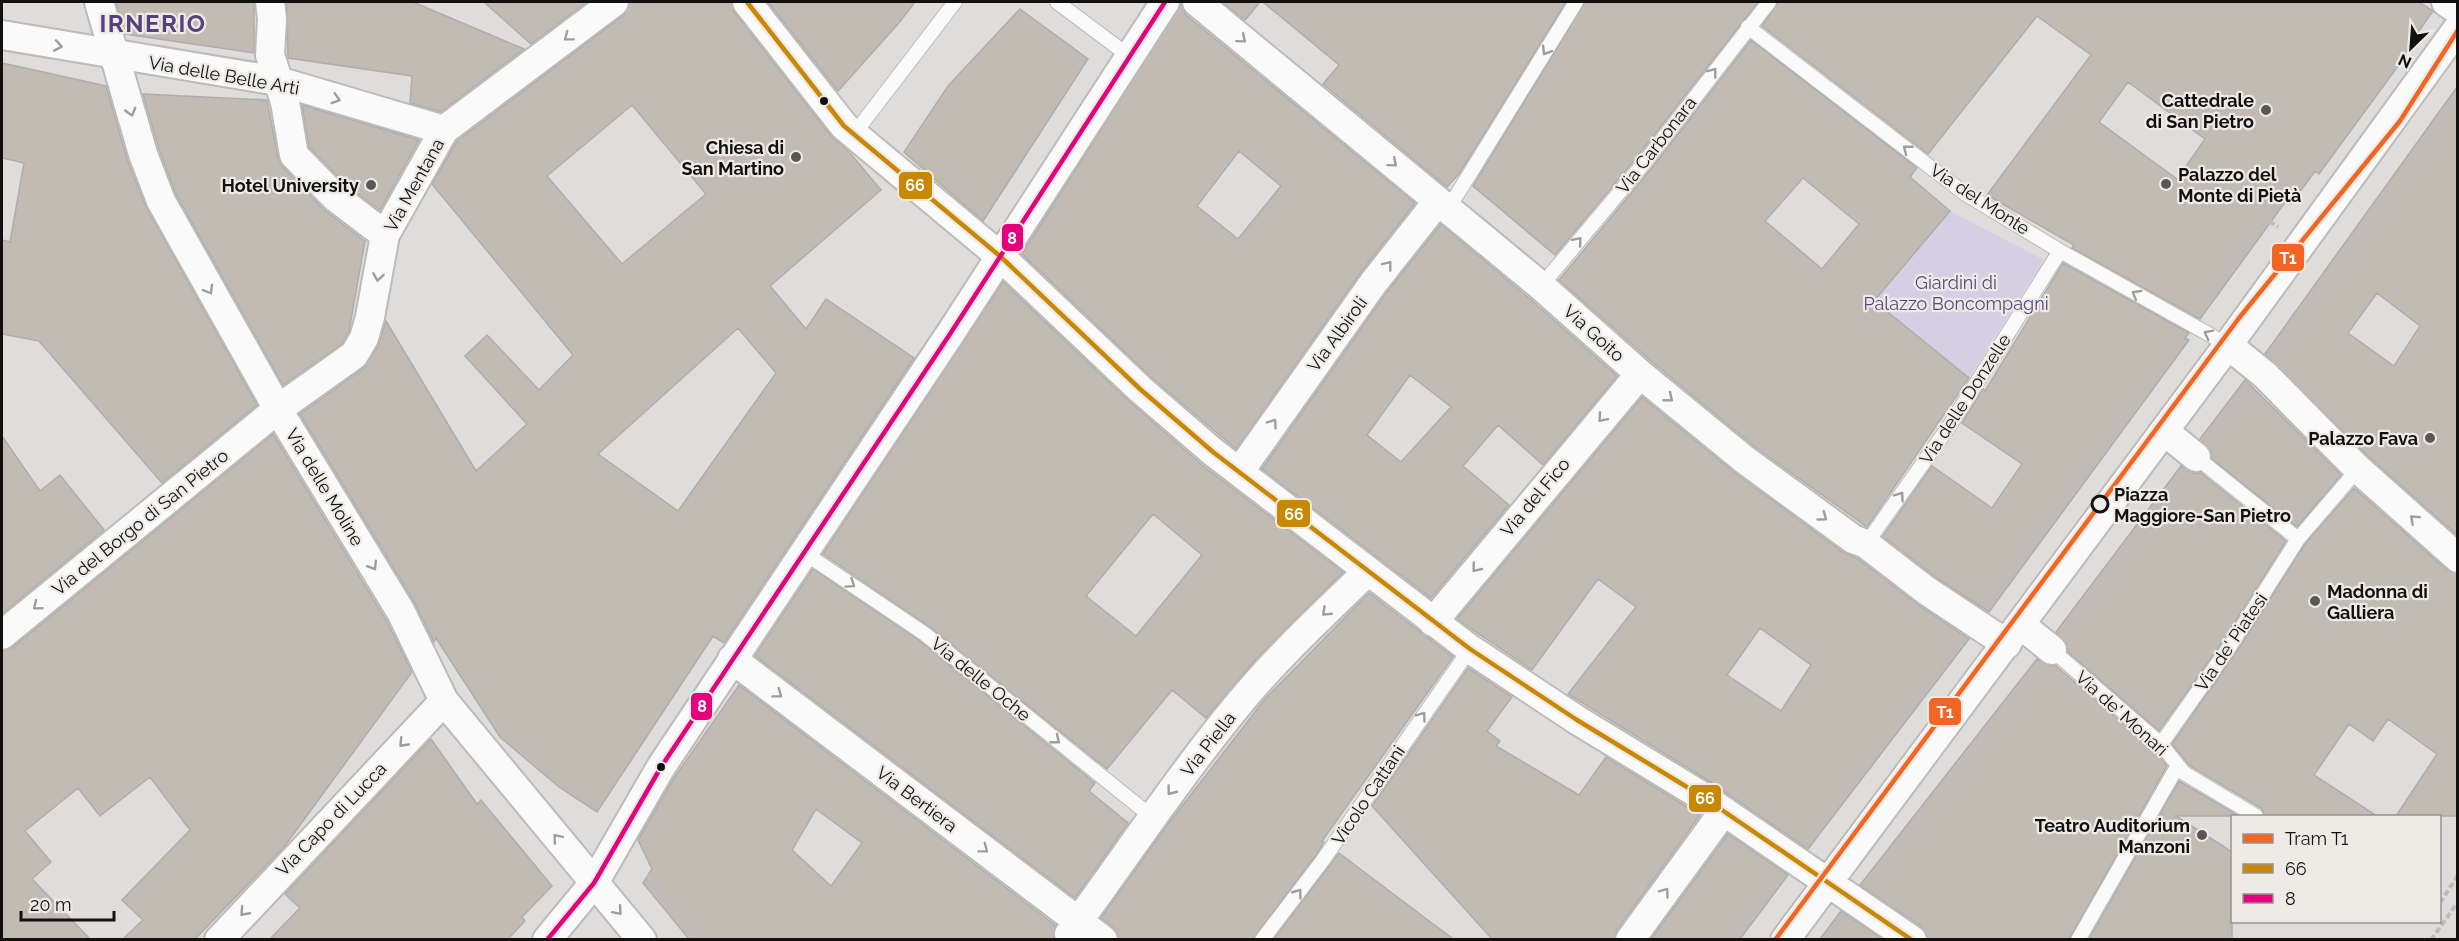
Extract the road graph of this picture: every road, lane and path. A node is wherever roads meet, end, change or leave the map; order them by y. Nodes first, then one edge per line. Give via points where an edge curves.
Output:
1 (99, 2) edge
2 (270, 2) edge
3 (614, 2) edge
4 (747, 2) edge
5 (955, 2) edge
6 (1057, 2) edge
7 (1165, 2) edge
8 (1197, 2) edge
9 (1576, 2) edge
10 (1768, 2) edge
11 (2446, 2) edge
12 (2457, 10) edge
13 (1749, 27) junction
14 (2457, 28) edge
15 (2, 35) edge
16 (114, 56) junction
17 (1129, 56) junction
18 (278, 81) junction
19 (2457, 98) edge
20 (444, 130) junction
21 (854, 134) junction
22 (1443, 205) junction
23 (2270, 222) dead end
24 (385, 235) junction
25 (2060, 251) junction
26 (1001, 257) junction
27 (1541, 286) junction
28 (2192, 314) dead end
29 (2180, 335) dead end
30 (2228, 345) junction
31 (2275, 354) dead end
32 (1640, 374) junction
33 (2254, 388) dead end
34 (278, 409) junction
35 (2164, 431) junction
36 (2196, 457) junction
37 (2358, 469) junction
38 (1240, 471) junction
39 (2298, 539) junction
40 (1866, 544) junction
41 (803, 552) junction
42 (2457, 558) edge
43 (1368, 571) junction
44 (1986, 600) dead end
45 (1433, 622) junction
46 (2014, 634) junction
47 (2, 635) edge
48 (1956, 640) dead end
49 (1470, 649) junction
50 (2052, 650) junction
51 (732, 659) junction
52 (444, 701) junction
53 (2161, 744) junction
54 (2177, 767) junction
55 (1724, 811) junction
56 (2254, 815) edge
57 (1152, 818) junction
58 (1808, 840) dead end
59 (648, 875) dead end
60 (2457, 875) edge
61 (1774, 880) dead end
62 (594, 883) junction
63 (1827, 883) junction
64 (657, 890) junction
65 (654, 896) dead end
66 (2441, 900) edge
67 (2457, 902) edge
68 (1855, 903) junction
69 (2438, 923) edge
70 (2442, 926) junction
71 (1073, 927) junction
72 (219, 939) edge
73 (547, 939) edge
74 (642, 939) edge
75 (698, 939) edge
76 (1102, 939) edge
77 (1262, 939) edge
78 (1630, 939) edge
79 (1730, 939) edge
80 (1785, 939) edge
81 (1828, 939) edge
82 (1912, 939) edge
83 (2078, 939) edge
84 (2432, 939) edge

1 - 16 street, Via delle Moline
2 - 18 street via 270,55
3 -> 20 street, Via Mentana
4 - 21 street via 823,102
5 - 21 lane
6 - 17 lane
7 - 17 street
8 -> 22 street, Via Goito
9 -> 22 lane, Via Albiroli
10 - 13 lane, Via Carbonara
11 - 12 street
25 -> 13 lane, Via del Monte via 1964,193
27 -> 13 lane, Via Carbonara via 1644,163
14 - 30 street
15 -> 16 street, Via delle Belle Arti
16 - 18 street, Via delle Belle Arti
16 -> 34 street, Via delle Moline via 161,201
17 - 26 street
18 -> 20 street, Via delle Belle Arti
18 - 24 street via 294,155 335,196
19 - 31 path
20 - 24 street, Via Mentana
21 - 26 street
22 - 27 street, Via Goito
38 -> 22 street, Via Albiroli via 1374,282
23 - 28 path via 2263,217
24 -> 34 street, Via Mentana via 370,317 360,345 338,368
30 -> 25 lane, Via del Monte
40 -> 25 lane, Via delle Donzelle via 1950,425
26 - 38 street via 1140,389
26 - 41 street
27 - 32 street, Via Goito
29 - 44 path
30 - 35 street
30 - 37 street via 2265,375
32 -> 40 street, Via Goito via 1745,460 1853,539
32 -> 45 street, Via del Fico
33 - 36 path via 2244,393
34 -> 47 street, Via del Borgo di San Pietro
34 -> 52 street, Via delle Moline via 401,612
35 - 36 street
35 - 46 street
36 - 39 lane
36 - 50 path
37 - 39 lane, Via de' Piatesi
42 -> 37 street
38 - 43 street
39 - 53 lane, Via de' Piatesi
40 - 46 street, Via Goito via 1927,591
41 - 51 street
41 -> 57 lane, Via delle Oche via 925,634
43 - 45 street
43 -> 57 street, Via Piella via 1278,659 1207,743
45 - 49 street
46 - 50 street, Via de' Monari
46 - 63 street
48 - 58 path
49 - 55 street
77 -> 49 lane, Vicolo Cattani via 1323,860
50 - 53 lane, Via de' Monari
50 - 68 path
51 - 62 street
51 -> 71 street, Via Bertiera
62 -> 52 street, Via delle Moline
52 -> 72 street, Via Capo di Lucca
53 - 54 lane, Via de' Monari
54 - 56 lane, Via de' Monari
54 - 83 lane
55 - 63 street
78 -> 55 street
57 - 71 street, Via Piella
59 - 64 path
60 - 66 path
61 - 79 path
62 - 73 street
62 -> 74 street, Via delle Moline
63 - 68 street
63 - 80 street
64 - 65 path
64 - 75 path
67 - 70 path
68 - 81 path
68 - 82 street
69 - 70 path
70 - 84 path
71 - 76 street, Via Bertiera

